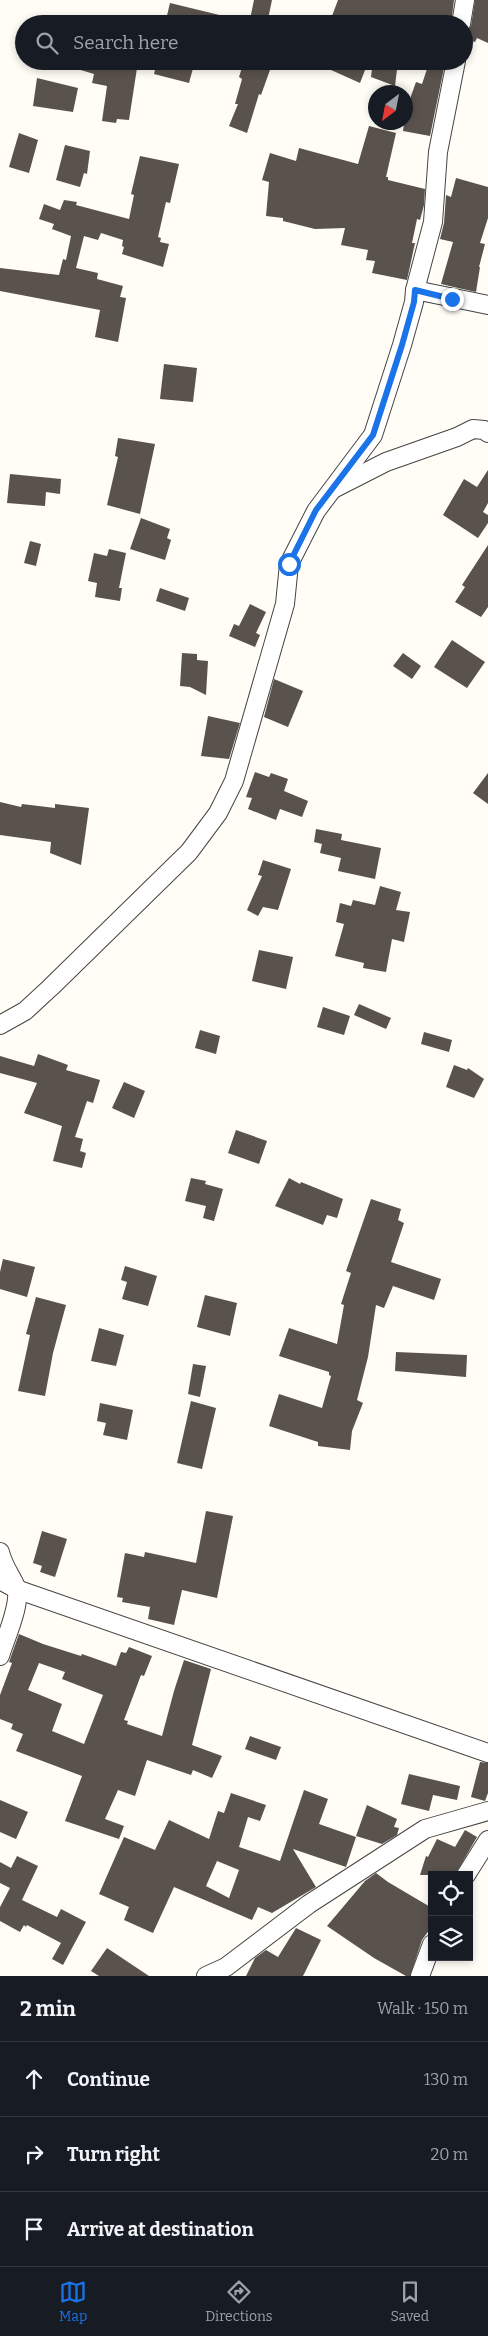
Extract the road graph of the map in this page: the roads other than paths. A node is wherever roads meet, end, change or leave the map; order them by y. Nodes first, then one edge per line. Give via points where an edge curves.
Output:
1 (465, 0) edge
2 (462, 15) edge
3 (454, 70) edge
4 (415, 290) junction
5 (488, 305) edge
6 (488, 433) edge
7 (331, 490) junction
8 (0, 1025) edge
9 (0, 1552) edge
10 (0, 1580) edge
11 (16, 1588) junction
12 (0, 1656) edge
13 (488, 1753) edge
14 (488, 1811) edge
15 (488, 1840) edge
16 (469, 1871) edge
17 (428, 1955) edge
18 (231, 1972) edge
19 (206, 1976) edge
20 (420, 1976) edge

1 - 2 street
3 - 4 street via 438,152 433,222
4 - 5 street
4 - 7 street via 402,345 373,435
6 - 7 street via 473,429 386,462
7 - 8 street via 316,510 289,564 284,604 234,781 209,828 189,852 32,1005
9 - 11 street via 2,1563
10 - 11 street
11 - 12 street via 17,1602
11 - 13 street
14 - 18 street via 425,1829 309,1904
15 - 16 street
17 - 20 street
18 - 19 street

